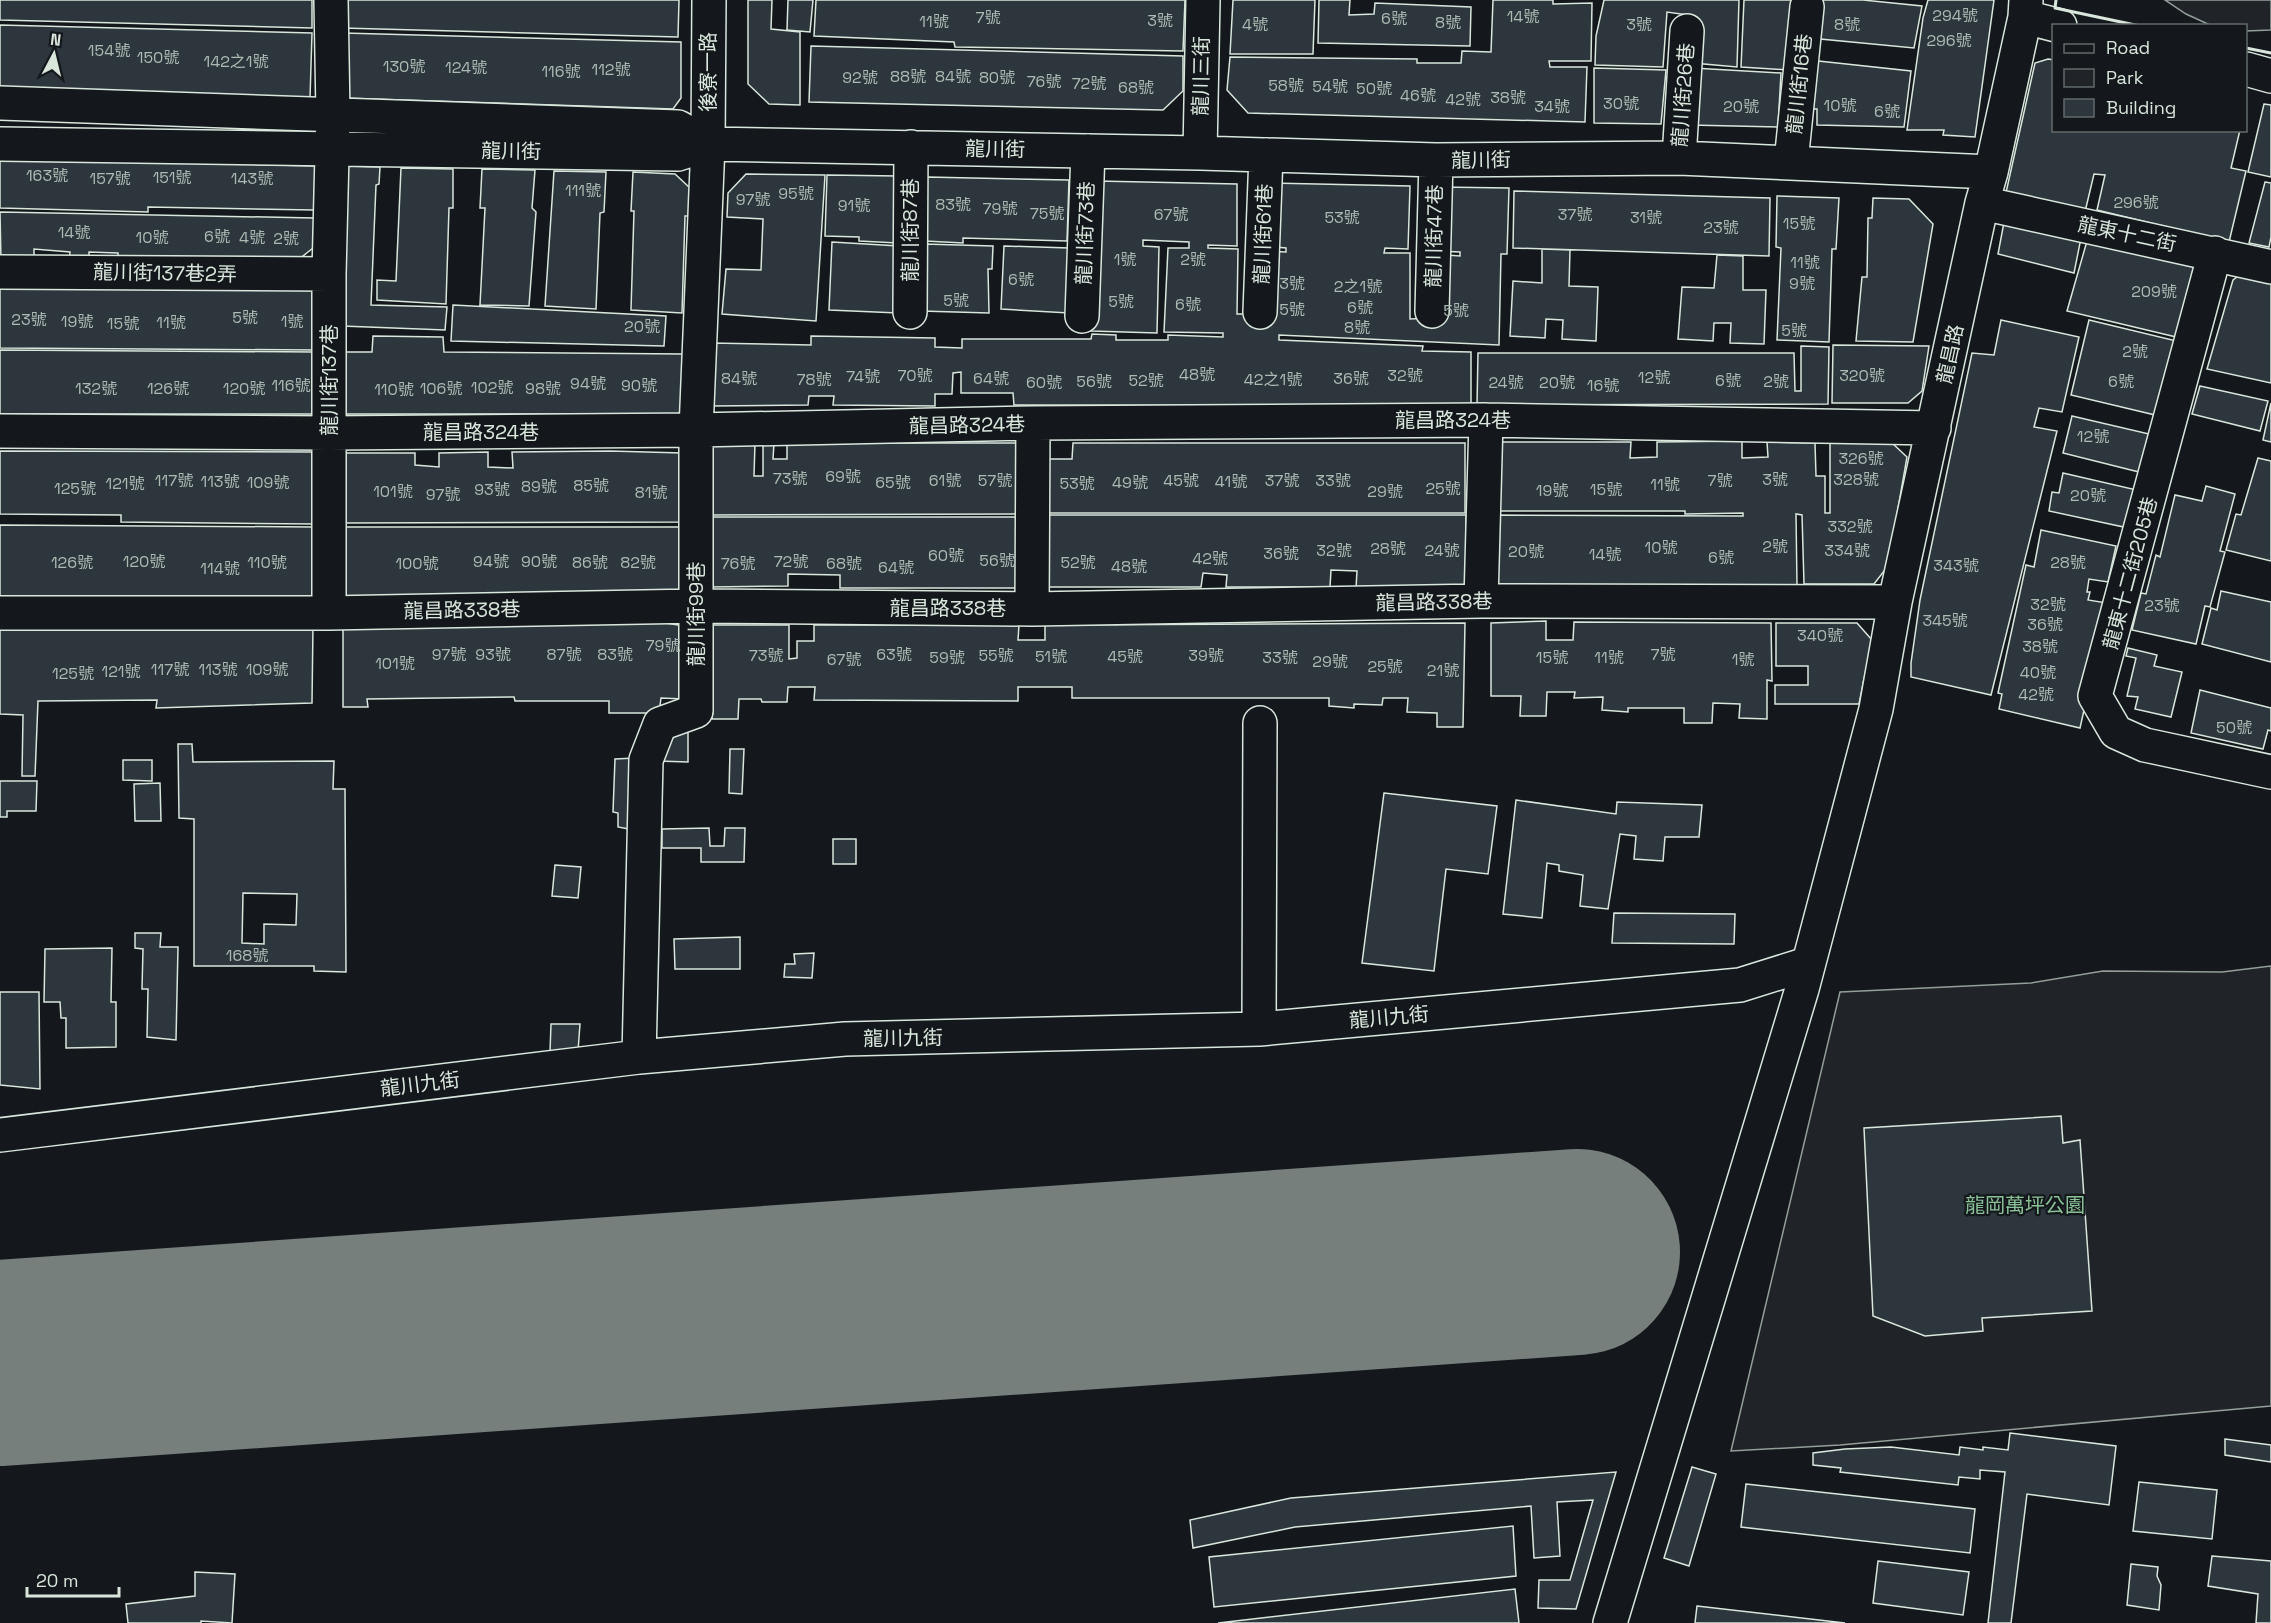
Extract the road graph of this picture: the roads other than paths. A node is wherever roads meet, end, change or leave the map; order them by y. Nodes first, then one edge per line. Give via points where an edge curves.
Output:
1 (331, 0) edge
2 (709, 0) edge
3 (1203, 0) edge
4 (1807, 7) dead end
5 (2026, 9) edge
6 (2056, 24) edge
7 (1687, 32) dead end
8 (2247, 69) edge
9 (2271, 76) edge
10 (0, 103) edge
11 (333, 114) junction
12 (0, 144) edge
13 (708, 144) junction
14 (911, 147) junction
15 (331, 148) junction
16 (1088, 151) junction
17 (1200, 153) junction
18 (1266, 155) junction
19 (1679, 158) junction
20 (1436, 160) junction
21 (1791, 162) junction
22 (1991, 172) junction
23 (1982, 203) junction
24 (2215, 253) junction
25 (2271, 267) edge
26 (0, 272) edge
27 (329, 274) junction
28 (1432, 311) dead end
29 (910, 312) dead end
30 (1260, 312) dead end
31 (1082, 316) dead end
32 (1486, 420) junction
33 (1034, 423) junction
34 (1934, 428) junction
35 (696, 430) junction
36 (0, 431) edge
37 (330, 433) junction
38 (1481, 601) junction
39 (1895, 602) junction
40 (696, 606) junction
41 (1032, 609) junction
42 (0, 613) edge
43 (329, 613) junction
44 (1260, 723) dead end
45 (2271, 772) edge
46 (1807, 964) junction
47 (1259, 1029) junction
48 (639, 1057) junction
49 (0, 1135) edge
50 (1610, 1623) edge

1 - 11 street, 龍川街137巷
2 - 13 street, 後寮一路
3 - 17 street, 龍川三街
4 - 21 street, 龍川街16巷
5 - 6 street
5 - 22 street, 龍昌路
7 - 19 street, 龍川街26巷
8 - 9 street
10 - 11 street
11 - 13 street via 678,127
11 - 15 street, 龍川街137巷
12 - 15 street, 龍川街
13 - 14 street, 龍川街
13 - 15 street, 龍川街 via 678,154
13 - 35 street, 龍川街99巷
14 - 16 street, 龍川街
14 - 29 street, 龍川街87巷
15 - 27 street, 龍川街137巷
16 - 17 street, 龍川街
16 - 31 street, 龍川街73巷
17 - 18 street, 龍川街
18 - 20 street, 龍川街
18 - 30 street, 龍川街61巷
19 - 20 street, 龍川街
19 - 21 street, 龍川街
20 - 28 street, 龍川街47巷
21 - 22 street, 龍川街
22 - 23 street, 龍昌路
23 - 24 street, 龍東十二街
23 - 34 street, 龍昌路
24 - 25 street, 龍東十二街
24 - 45 street, 龍東十二街205巷 via 2095,696 2116,732 2145,746
26 - 27 street, 龍川街137巷2弄
27 - 37 street, 龍川街137巷
32 - 33 street, 龍昌路324巷
32 - 34 street, 龍昌路324巷
32 - 38 street
33 - 35 street, 龍昌路324巷
33 - 41 street
34 - 39 street, 龍昌路
35 - 37 street, 龍昌路324巷
35 - 40 street, 龍川街99巷
36 - 37 street, 龍昌路324巷
37 - 43 street, 龍川街137巷
38 - 39 street, 龍昌路338巷
38 - 41 street, 龍昌路338巷
39 - 46 street, 龍昌路 via 1876,709
40 - 41 street, 龍昌路338巷
40 - 43 street, 龍昌路338巷
40 - 48 street, 龍川街99巷 via 696,711 660,724 646,760
42 - 43 street, 龍昌路338巷
44 - 47 street
46 - 47 street, 龍川九街 via 1740,985
46 - 50 street, 龍昌路
47 - 48 street, 龍川九街 via 845,1040
48 - 49 street, 龍川九街

